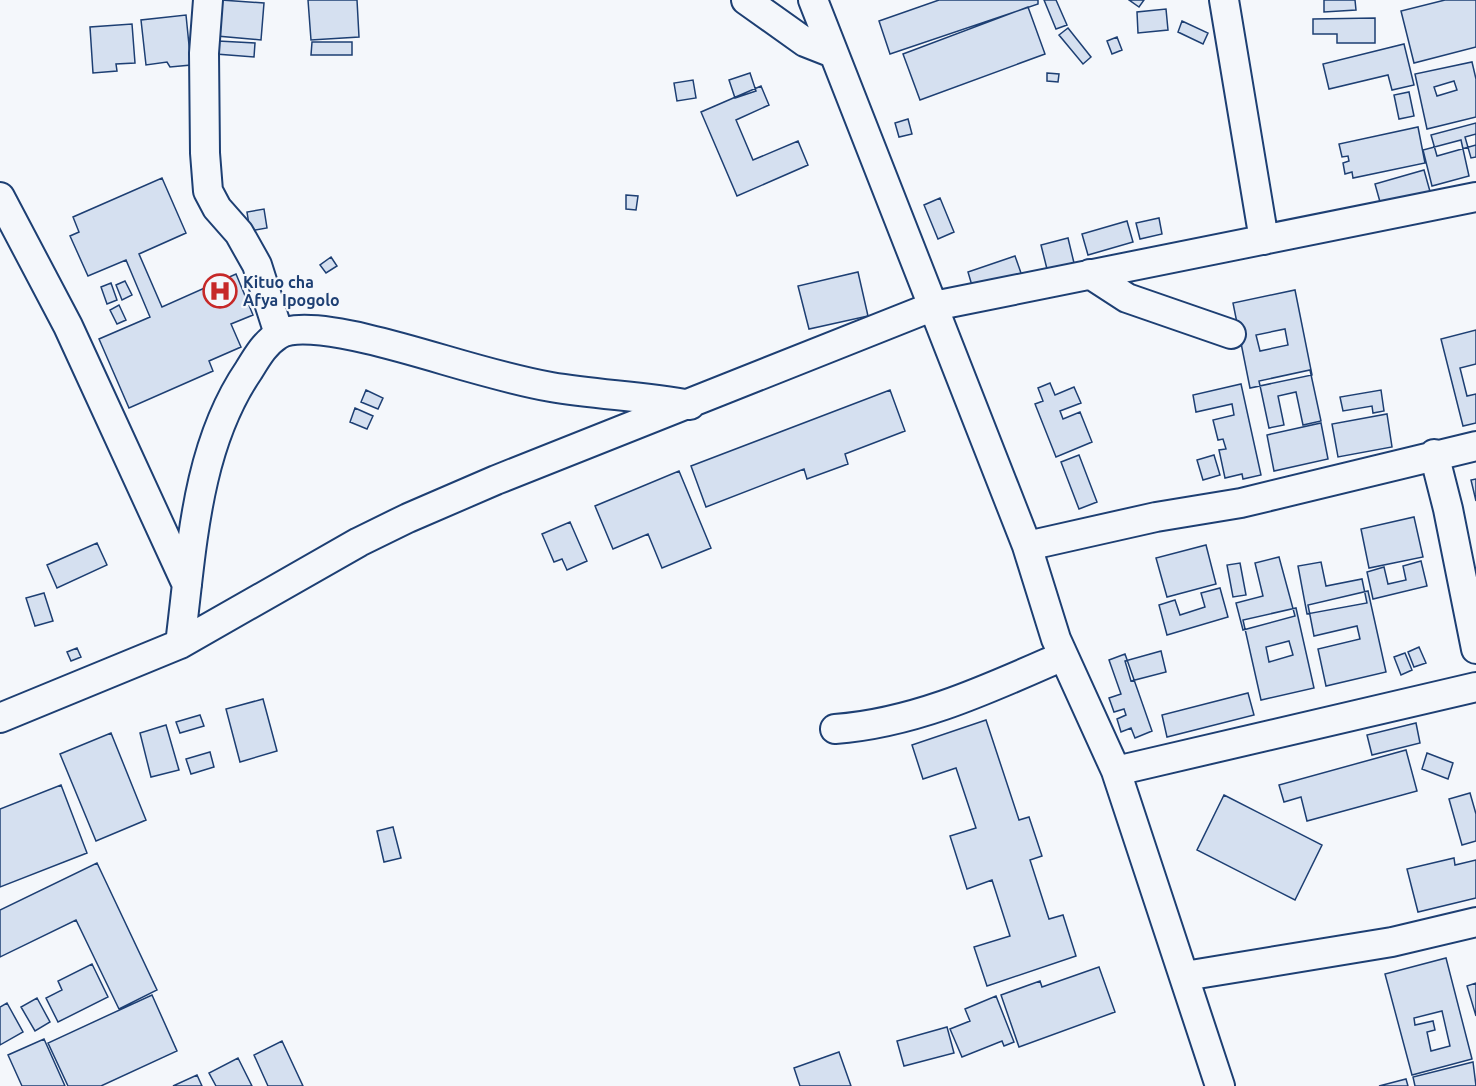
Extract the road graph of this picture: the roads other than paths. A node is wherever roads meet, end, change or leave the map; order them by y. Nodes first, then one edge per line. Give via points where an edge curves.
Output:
1 (208, 0) edge
2 (746, 0) edge
3 (813, 0) edge
4 (1224, 0) edge
5 (833, 53) junction
6 (0, 197) edge
7 (1476, 197) edge
8 (1264, 240) junction
9 (1090, 274) junction
10 (934, 306) junction
11 (279, 334) junction
12 (1231, 334) dead end
13 (690, 405) junction
14 (1476, 446) edge
15 (1434, 454) junction
16 (1027, 546) junction
17 (188, 585) junction
18 (180, 644) junction
19 (1476, 649) edge
20 (1063, 656) junction
21 (1476, 687) edge
22 (0, 718) edge
23 (836, 729) dead end
24 (1116, 771) junction
25 (1476, 921) edge
26 (1185, 976) junction
27 (1220, 1086) edge

1 - 11 street via 204,53 208,191 257,266
2 - 5 street via 804,42
3 - 5 street
4 - 8 street
5 - 10 street
6 - 17 street via 68,326
7 - 8 street
8 - 9 street
9 - 10 street
9 - 12 street via 1127,298
10 - 13 street
10 - 16 street
11 - 13 street via 339,332 549,387 645,396
11 - 17 street via 262,350 234,391 217,429 201,486
13 - 18 street via 408,518
14 - 15 street
15 - 16 street via 1241,503 1156,517
15 - 19 street
16 - 20 street
17 - 18 street
18 - 22 street
20 - 23 street via 950,703 866,727
20 - 24 street
21 - 24 street
24 - 26 street
25 - 26 street via 1392,942
26 - 27 street

